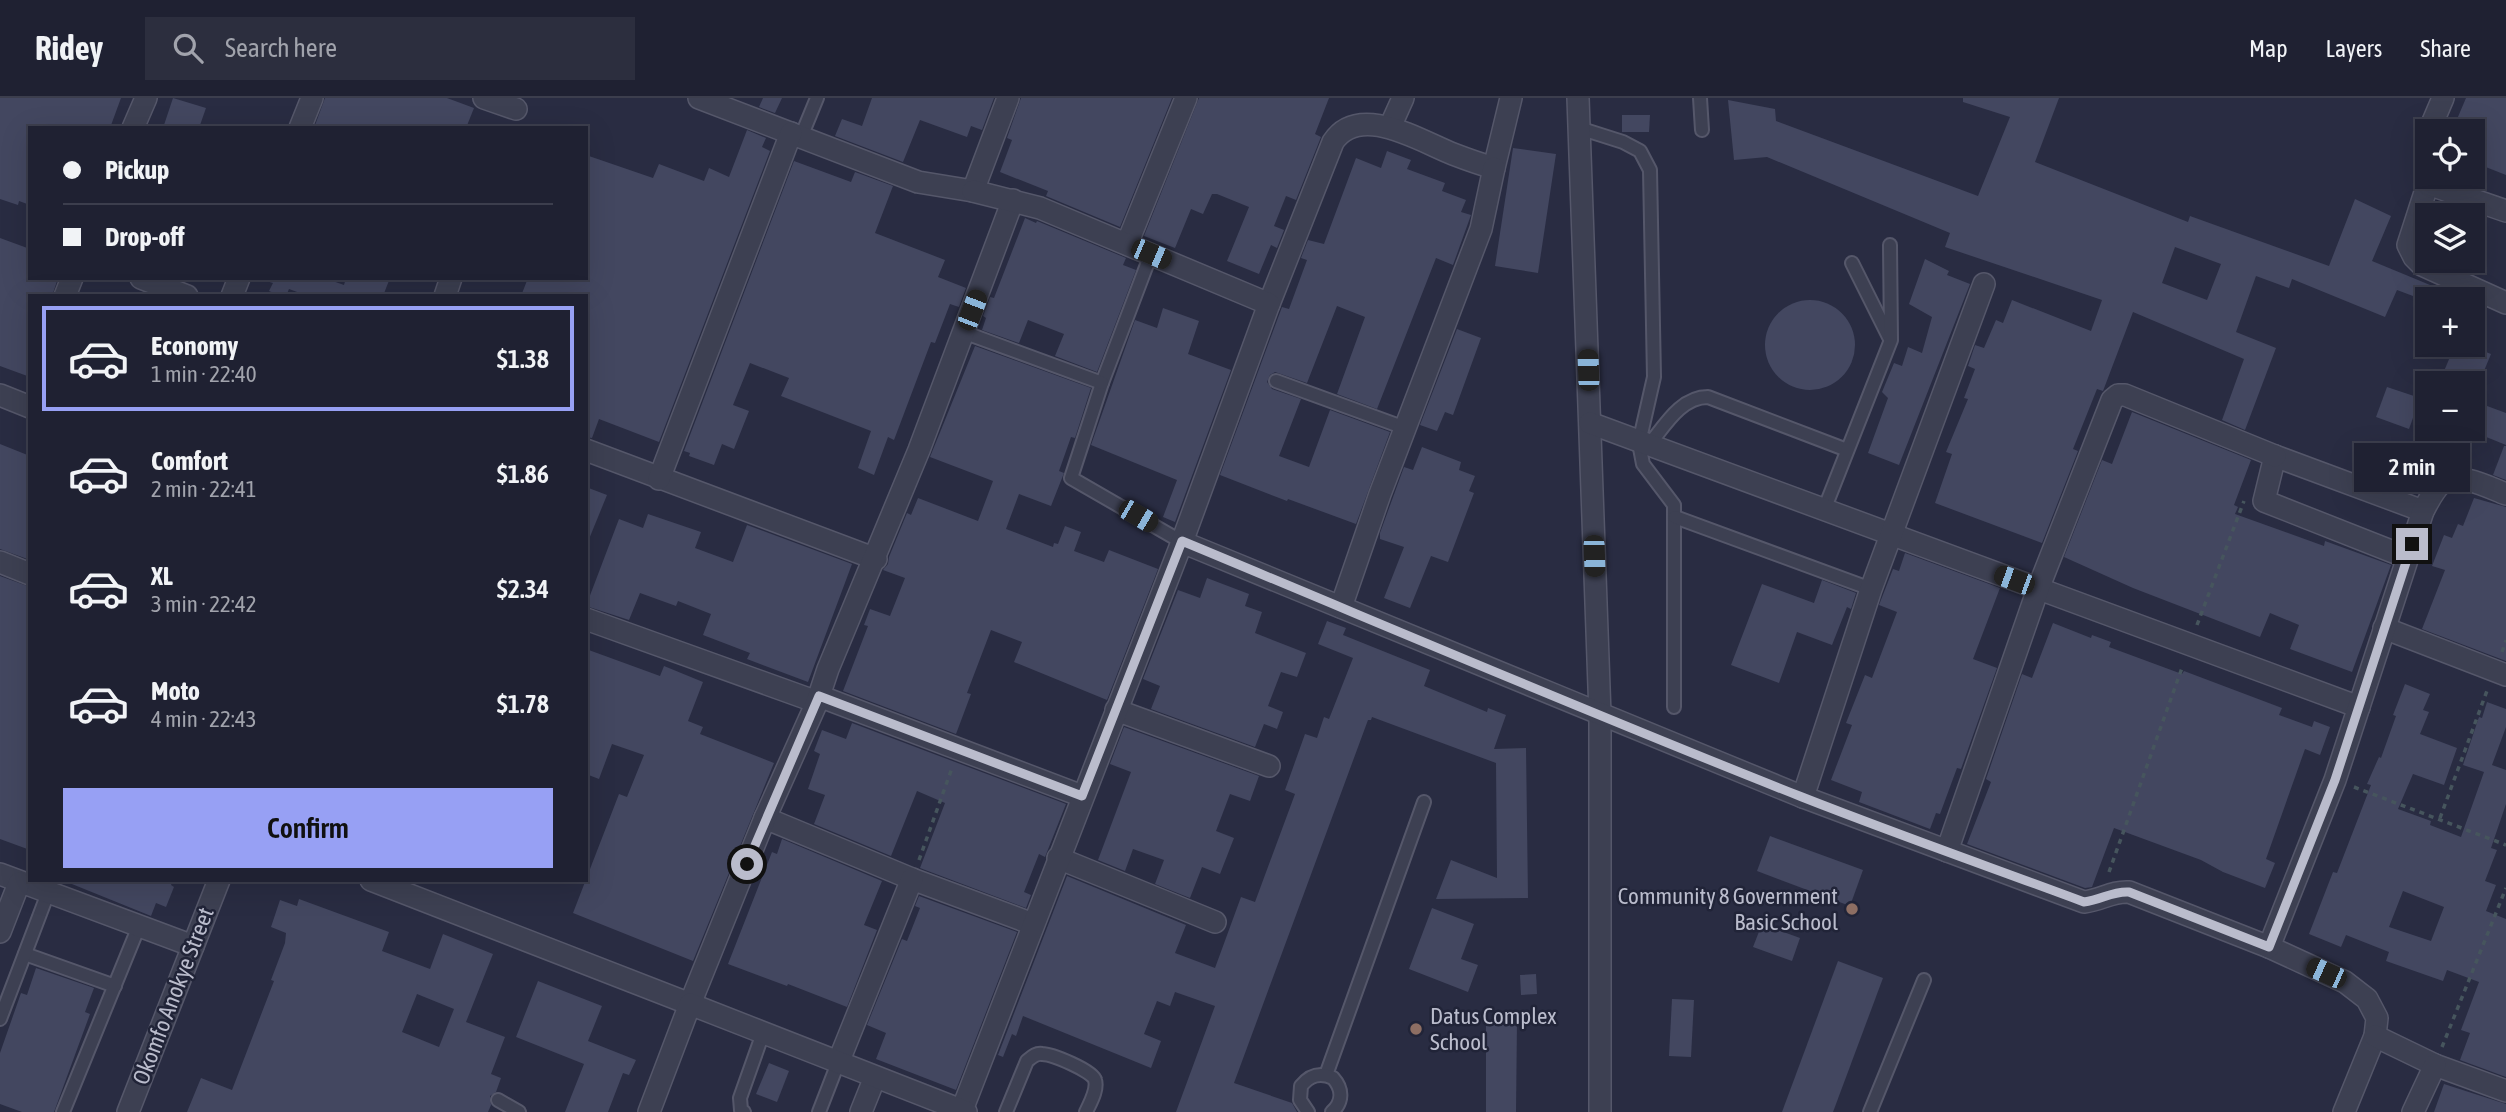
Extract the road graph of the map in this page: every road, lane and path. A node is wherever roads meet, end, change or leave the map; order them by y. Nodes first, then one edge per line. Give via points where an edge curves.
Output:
1 (146, 98) edge
2 (312, 98) edge
3 (484, 98) edge
4 (699, 98) edge
5 (817, 98) edge
6 (1008, 98) edge
7 (1186, 98) edge
8 (1403, 98) edge
9 (1511, 98) edge
10 (1700, 98) edge
11 (2443, 98) edge
12 (1573, 99) edge
13 (515, 112) edge
14 (2434, 119) edge
15 (135, 126) edge
16 (301, 126) edge
17 (1390, 127) junction
18 (1579, 128) junction
19 (1702, 130) dead end
20 (796, 135) junction
21 (1494, 168) junction
22 (2426, 189) edge
23 (2451, 189) edge
24 (973, 191) junction
25 (1013, 200) junction
26 (2506, 211) edge
27 (1127, 244) junction
28 (1890, 245) dead end
29 (1151, 254) junction
30 (1852, 263) dead end
31 (146, 280) edge
32 (1984, 284) dead end
33 (182, 294) edge
34 (2506, 303) edge
35 (1269, 304) junction
36 (963, 332) junction
37 (1891, 340) junction
38 (1276, 381) dead end
39 (1102, 383) junction
40 (0, 395) edge
41 (28, 403) edge
42 (1590, 423) junction
43 (1405, 428) junction
44 (2448, 441) edge
45 (1643, 444) junction
46 (1847, 450) junction
47 (588, 451) edge
48 (2275, 456) junction
49 (659, 479) junction
50 (2443, 482) junction
51 (2506, 494) edge
52 (2264, 501) junction
53 (1824, 510) junction
54 (2423, 511) junction
55 (1675, 517) junction
56 (1891, 535) junction
57 (1182, 541) junction
58 (2406, 557) junction
59 (876, 559) junction
60 (0, 562) edge
61 (28, 573) edge
62 (1871, 589) junction
63 (2038, 589) junction
64 (1341, 607) junction
65 (588, 620) edge
66 (2384, 628) junction
67 (2506, 640) edge
68 (2190, 645) junction
69 (2500, 673) edge
70 (818, 699) junction
71 (1674, 707) dead end
72 (2359, 707) junction
73 (1116, 710) junction
74 (1600, 715) junction
75 (959, 750) junction
76 (1269, 766) dead end
77 (2335, 780) junction
78 (1082, 796) junction
79 (1803, 797) junction
80 (1424, 802) dead end
81 (765, 818) junction
82 (2440, 818) junction
83 (2506, 845) edge
84 (1947, 851) junction
85 (1058, 858) junction
86 (912, 879) junction
87 (218, 882) edge
88 (376, 882) edge
89 (28, 884) edge
90 (2506, 888) edge
91 (2099, 900) junction
92 (1215, 922) dead end
93 (1033, 924) junction
94 (139, 926) junction
95 (0, 932) edge
96 (193, 946) junction
97 (2269, 947) junction
98 (25, 954) junction
99 (1924, 980) dead end
100 (115, 985) junction
101 (690, 1004) junction
102 (0, 1019) edge
103 (763, 1033) junction
104 (2375, 1036) junction
105 (838, 1063) junction
106 (2435, 1065) junction
107 (1326, 1075) junction
108 (875, 1077) junction
109 (2506, 1091) edge
110 (498, 1100) dead end
111 (964, 1111) edge
112 (63, 1112) edge
113 (128, 1112) edge
114 (519, 1112) edge
115 (649, 1112) edge
116 (744, 1112) edge
117 (819, 1112) edge
118 (861, 1112) edge
119 (1006, 1112) edge
120 (1086, 1112) edge
121 (1308, 1112) edge
122 (1332, 1112) edge
123 (1600, 1112) edge
124 (1870, 1112) edge
125 (2344, 1112) edge
126 (2413, 1112) edge

1 - 15 street
2 - 16 street
3 - 13 street
4 - 20 street
5 - 20 lane
6 - 24 street
7 - 27 street
8 - 17 street
9 - 21 street
10 - 19 lane
11 - 14 street
12 - 18 street
17 - 21 street
17 - 35 street via 1352,125 1333,142
18 - 42 street
18 - 45 lane via 1640,151 1650,170 1654,377
20 - 24 street via 918,182
20 - 49 street
21 - 43 street via 1481,229
22 - 34 street via 2408,245 2414,257 2422,265
23 - 26 street
24 - 25 street
25 - 27 street
25 - 36 street
27 - 29 street
28 - 37 lane
29 - 35 street
29 - 39 lane
30 - 37 lane
31 - 33 street
32 - 56 street
35 - 57 street
36 - 39 lane
36 - 59 street
37 - 46 lane
38 - 43 lane
39 - 57 lane via 1071,478
40 - 41 street
42 - 45 street
42 - 74 street
43 - 64 street
44 - 50 lane
45 - 46 lane via 1685,402 1708,397
45 - 53 street
45 - 55 lane via 1643,464 1674,505
46 - 53 lane
47 - 49 street
48 - 52 street
48 - 54 street
48 - 63 street via 2118,395 2112,400
49 - 59 street
50 - 51 street via 2473,482
50 - 54 street
52 - 58 street
52 - 68 path via 2253,497 2241,504
53 - 56 street
54 - 58 street
55 - 62 lane
55 - 71 lane
56 - 62 street
56 - 63 street
57 - 64 street
57 - 73 street
58 - 66 street
59 - 70 street
60 - 61 street
62 - 79 street
63 - 68 street
63 - 84 street
64 - 74 street
65 - 70 street
66 - 69 street
66 - 72 street
67 - 69 path
68 - 72 street
68 - 91 path
69 - 82 path
70 - 75 street
70 - 81 street
72 - 77 street
73 - 76 street
73 - 78 street
74 - 79 street
74 - 123 street
75 - 78 street
75 - 86 path
77 - 82 path
77 - 97 street
78 - 85 street
79 - 84 street
80 - 107 lane
81 - 86 street
81 - 101 street
82 - 83 path
84 - 91 street via 2084,902
85 - 92 street
85 - 93 street
86 - 93 street
86 - 105 street
87 - 96 street, Okomfo Anokye Street
88 - 101 street
89 - 94 street
89 - 95 street
89 - 98 lane
90 - 106 path
91 - 97 street via 2113,891 2129,892
93 - 111 street
94 - 96 street
94 - 100 lane
96 - 113 street, Okomfo Anokye Street
97 - 104 street via 2345,982 2367,999 2377,1018
98 - 100 lane
98 - 102 lane
99 - 124 lane
100 - 112 lane
101 - 103 street
101 - 115 street
103 - 105 street
103 - 116 lane via 740,1098
104 - 106 street
104 - 125 street
105 - 108 street
105 - 117 lane
106 - 109 street
106 - 126 street
107 - 121 lane via 1312,1076 1301,1086 1300,1100
107 - 122 lane via 1340,1090 1339,1105
108 - 111 street
108 - 118 street
110 - 114 lane
119 - 120 lane via 1027,1061 1043,1054 1090,1072 1095,1089

